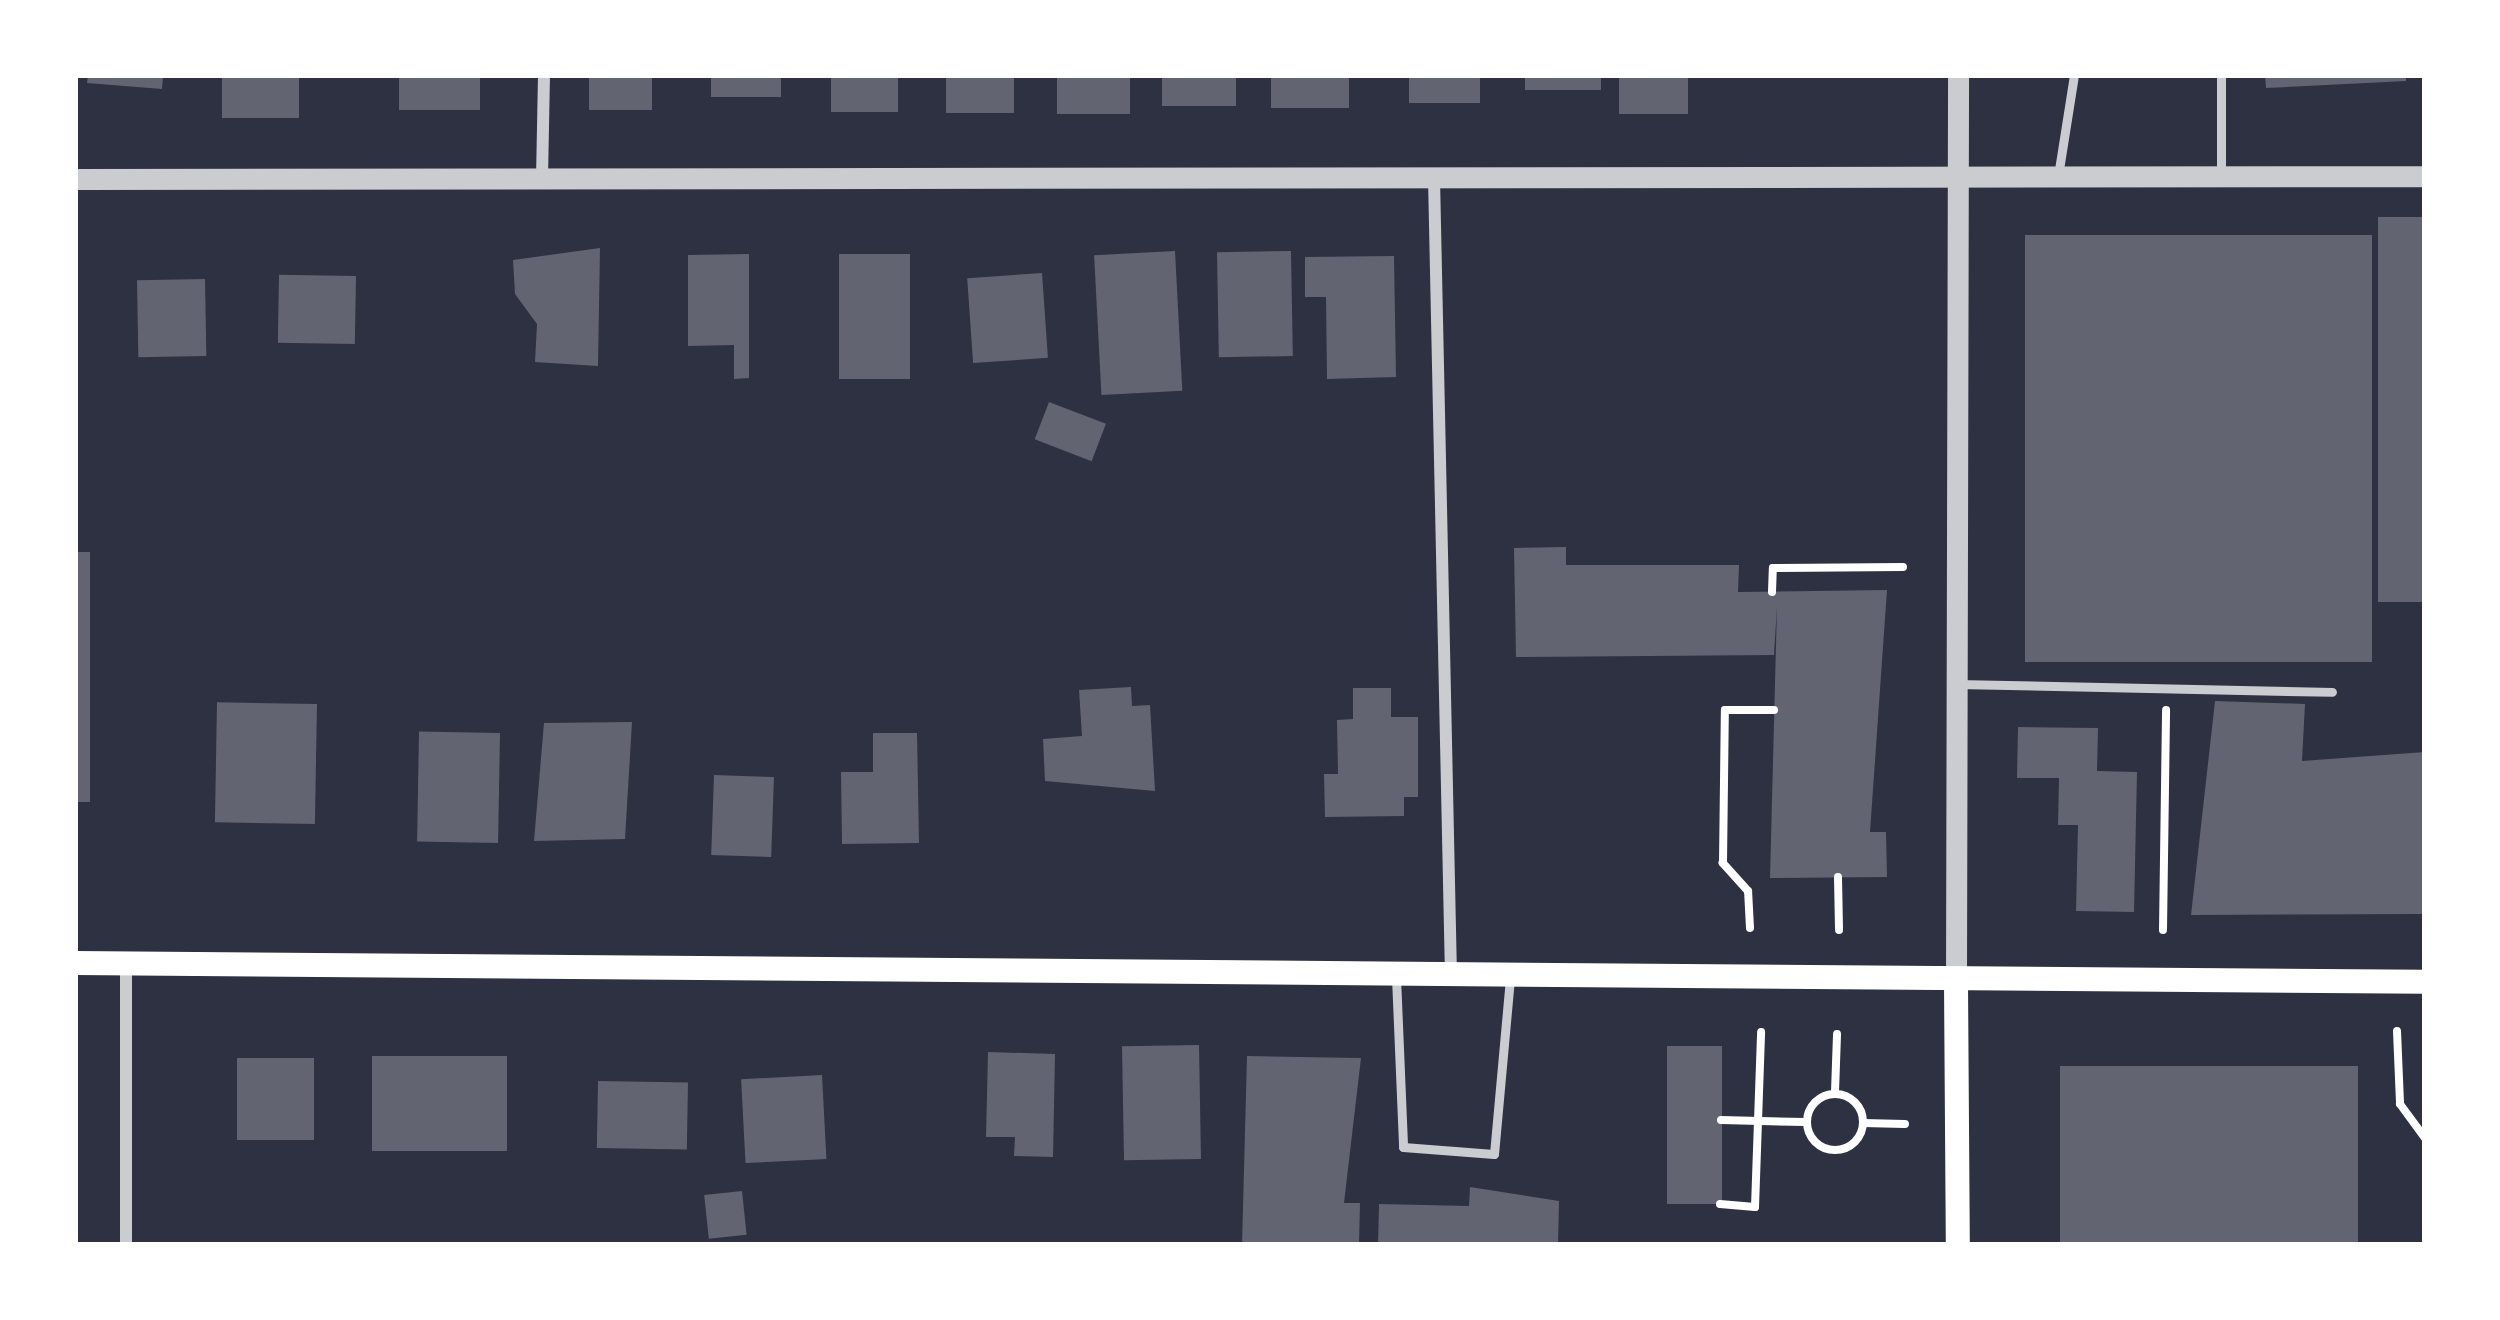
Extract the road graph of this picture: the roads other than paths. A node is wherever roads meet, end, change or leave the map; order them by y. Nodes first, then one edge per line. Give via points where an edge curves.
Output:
1 (544, 75) edge
2 (1958, 75) edge
3 (2074, 75) edge
4 (2221, 75) edge
5 (1958, 176) junction
6 (2058, 176) junction
7 (2221, 176) junction
8 (2425, 176) edge
9 (1434, 178) junction
10 (75, 179) edge
11 (542, 179) junction
12 (1957, 684) junction
13 (2332, 692) dead end
14 (75, 963) edge
15 (126, 964) junction
16 (1396, 977) junction
17 (1451, 978) junction
18 (1510, 978) junction
19 (2425, 982) edge
20 (1956, 983) junction
21 (126, 1245) edge
22 (1958, 1245) edge

1 - 11 street
2 - 5 street
3 - 6 lane
4 - 7 lane
5 - 6 street
5 - 9 street
5 - 12 street
6 - 7 street
7 - 8 street
9 - 11 street
9 - 17 street
10 - 11 street
12 - 13 lane
12 - 20 street
14 - 15 main road
15 - 16 main road
15 - 21 street
16 - 17 main road
16 - 18 lane via 1403,1147 1494,1154
17 - 18 main road
18 - 20 main road
19 - 20 main road
20 - 22 main road

